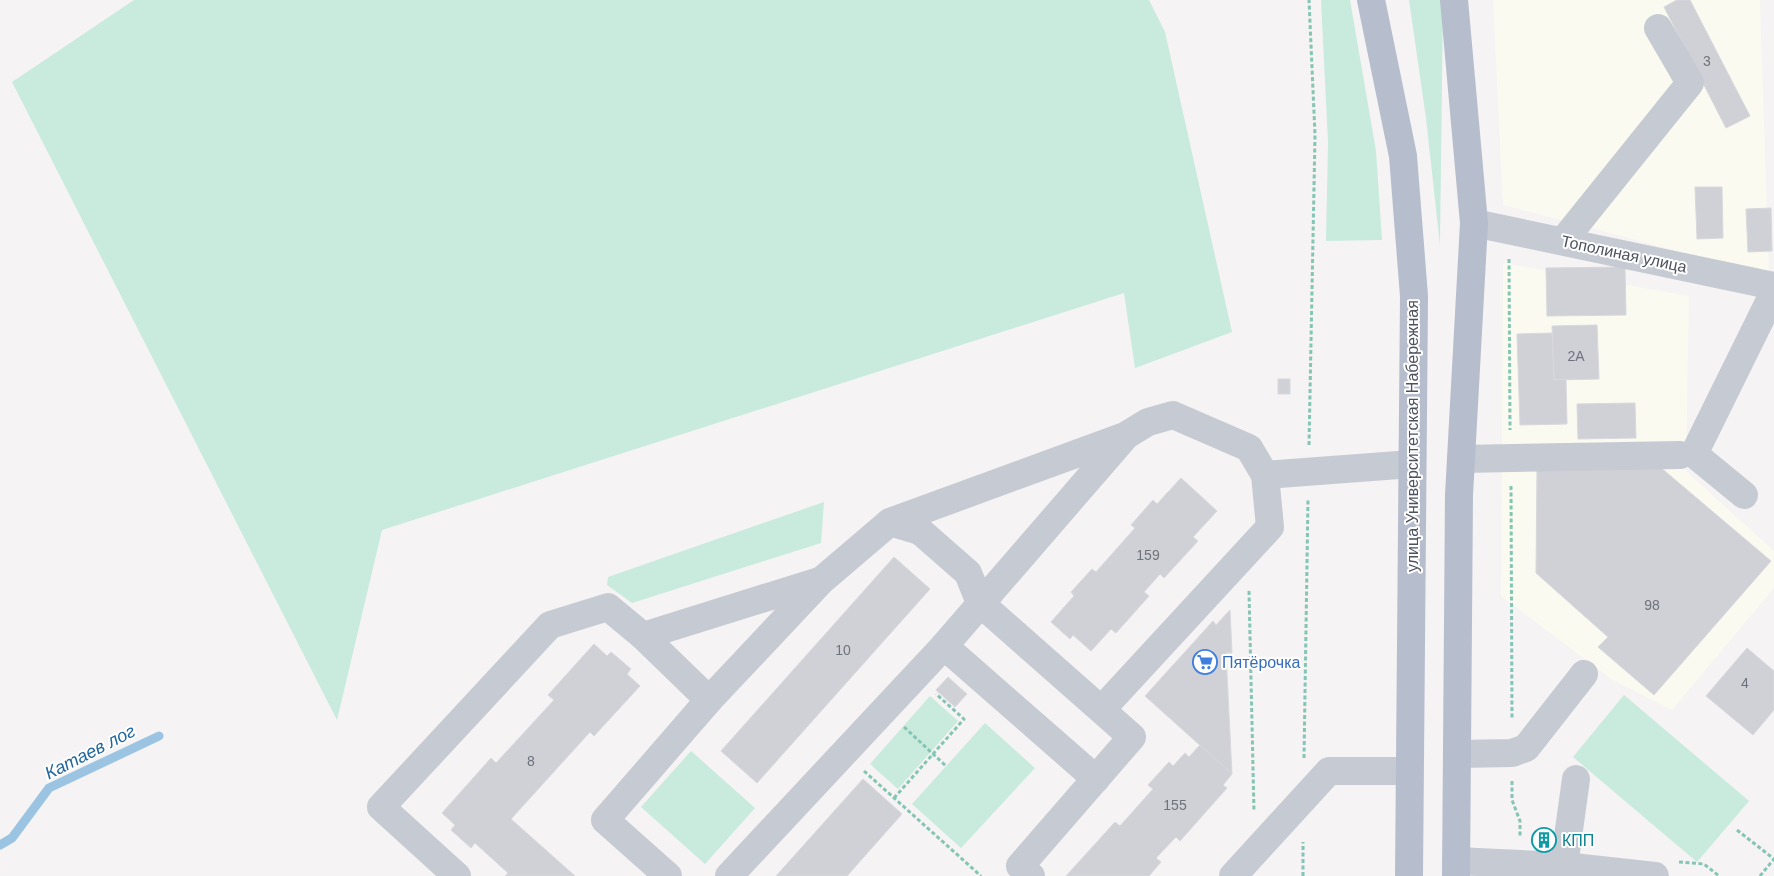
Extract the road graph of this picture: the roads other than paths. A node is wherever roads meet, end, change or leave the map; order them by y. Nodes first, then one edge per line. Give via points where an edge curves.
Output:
1 (1371, 0) edge
2 (1454, 0) edge
3 (1658, 28) dead end
4 (1474, 223) junction
5 (1563, 241) junction
6 (1774, 286) edge
7 (1774, 292) edge
8 (1125, 436) junction
9 (1680, 455) dead end
10 (1461, 459) junction
11 (1412, 464) junction
12 (1265, 475) junction
13 (1744, 494) dead end
14 (890, 522) junction
15 (822, 580) junction
16 (980, 603) junction
17 (643, 636) junction
18 (944, 646) junction
19 (1584, 674) dead end
20 (710, 700) junction
21 (1102, 709) junction
22 (1457, 754) junction
23 (1410, 772) junction
24 (1096, 779) junction
25 (1576, 779) dead end
26 (1564, 866) junction
27 (1456, 869) edge
28 (1618, 874) edge
29 (458, 876) edge
30 (668, 876) edge
31 (730, 876) edge
32 (1031, 876) edge
33 (1233, 876) edge
34 (1408, 876) edge
35 (1656, 876) edge

1 - 11 main road, улица Университетская Набережная via 1404,166 1414,296
2 - 4 main road
3 - 5 street via 1690,83
4 - 5 street, Тополиная улица
4 - 10 main road
5 - 6 street, Тополиная улица
7 - 13 street via 1694,454
8 - 12 street via 1148,422 1173,415 1249,448
8 - 14 street
8 - 16 street
9 - 10 street
10 - 22 main road
11 - 12 street
11 - 23 main road, улица Университетская Набережная
12 - 21 street via 1270,526
14 - 15 street
14 - 16 street via 920,531 968,573
15 - 17 street
15 - 20 street
16 - 18 street
16 - 21 street
17 - 20 street
17 - 29 street via 608,607 550,625 380,807
18 - 24 street
18 - 31 street
19 - 22 street via 1526,748 1512,753
20 - 30 street via 604,820
21 - 24 street via 1132,737
22 - 27 main road
23 - 33 street via 1329,771
23 - 34 main road, улица Университетская Набережная
24 - 32 street via 1020,866
25 - 26 street
26 - 27 street via 1520,864
26 - 28 street
28 - 35 street

